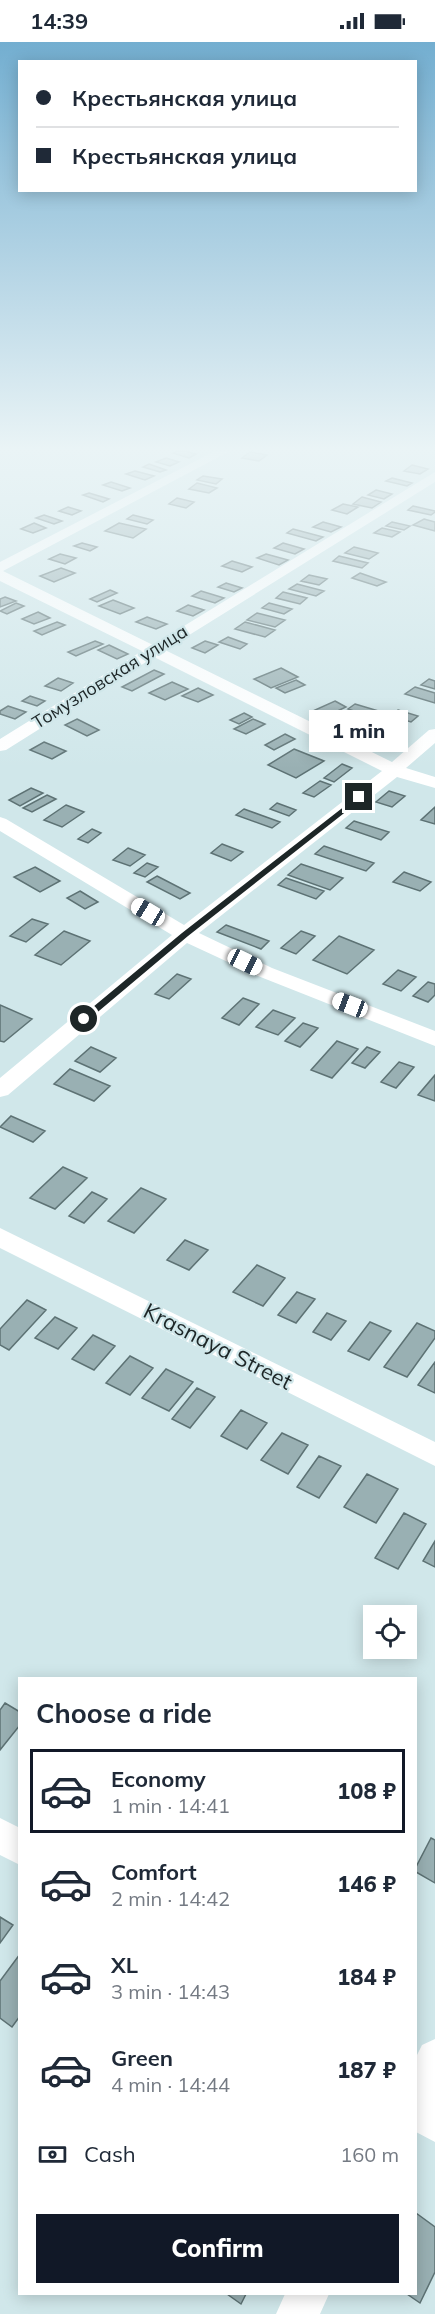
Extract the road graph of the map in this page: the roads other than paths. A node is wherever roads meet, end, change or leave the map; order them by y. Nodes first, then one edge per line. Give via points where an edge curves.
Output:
1 (21, 557) edge
2 (303, 557) edge
3 (0, 568) edge
4 (0, 575) edge
5 (152, 650) junction
6 (435, 734) edge
7 (0, 746) edge
8 (394, 770) junction
9 (435, 783) edge
10 (0, 823) edge
11 (185, 934) junction
12 (435, 1039) edge
13 (0, 1090) edge
14 (0, 1237) edge
15 (435, 1455) edge
16 (0, 1835) edge
17 (18, 1847) edge
18 (435, 2058) edge
19 (417, 2096) edge
20 (417, 2110) edge
21 (435, 2122) edge
22 (307, 2295) edge
23 (297, 2314) edge

1 - 3 street
2 - 5 street, Томузловская улица
4 - 5 street
5 - 7 street, Томузловская улица
5 - 8 street
6 - 8 street
8 - 9 street
8 - 11 street
10 - 11 street
11 - 12 street via 265,972
11 - 13 street
14 - 15 street, Krasnaya Street
16 - 17 street
18 - 19 street
20 - 21 street
22 - 23 street

